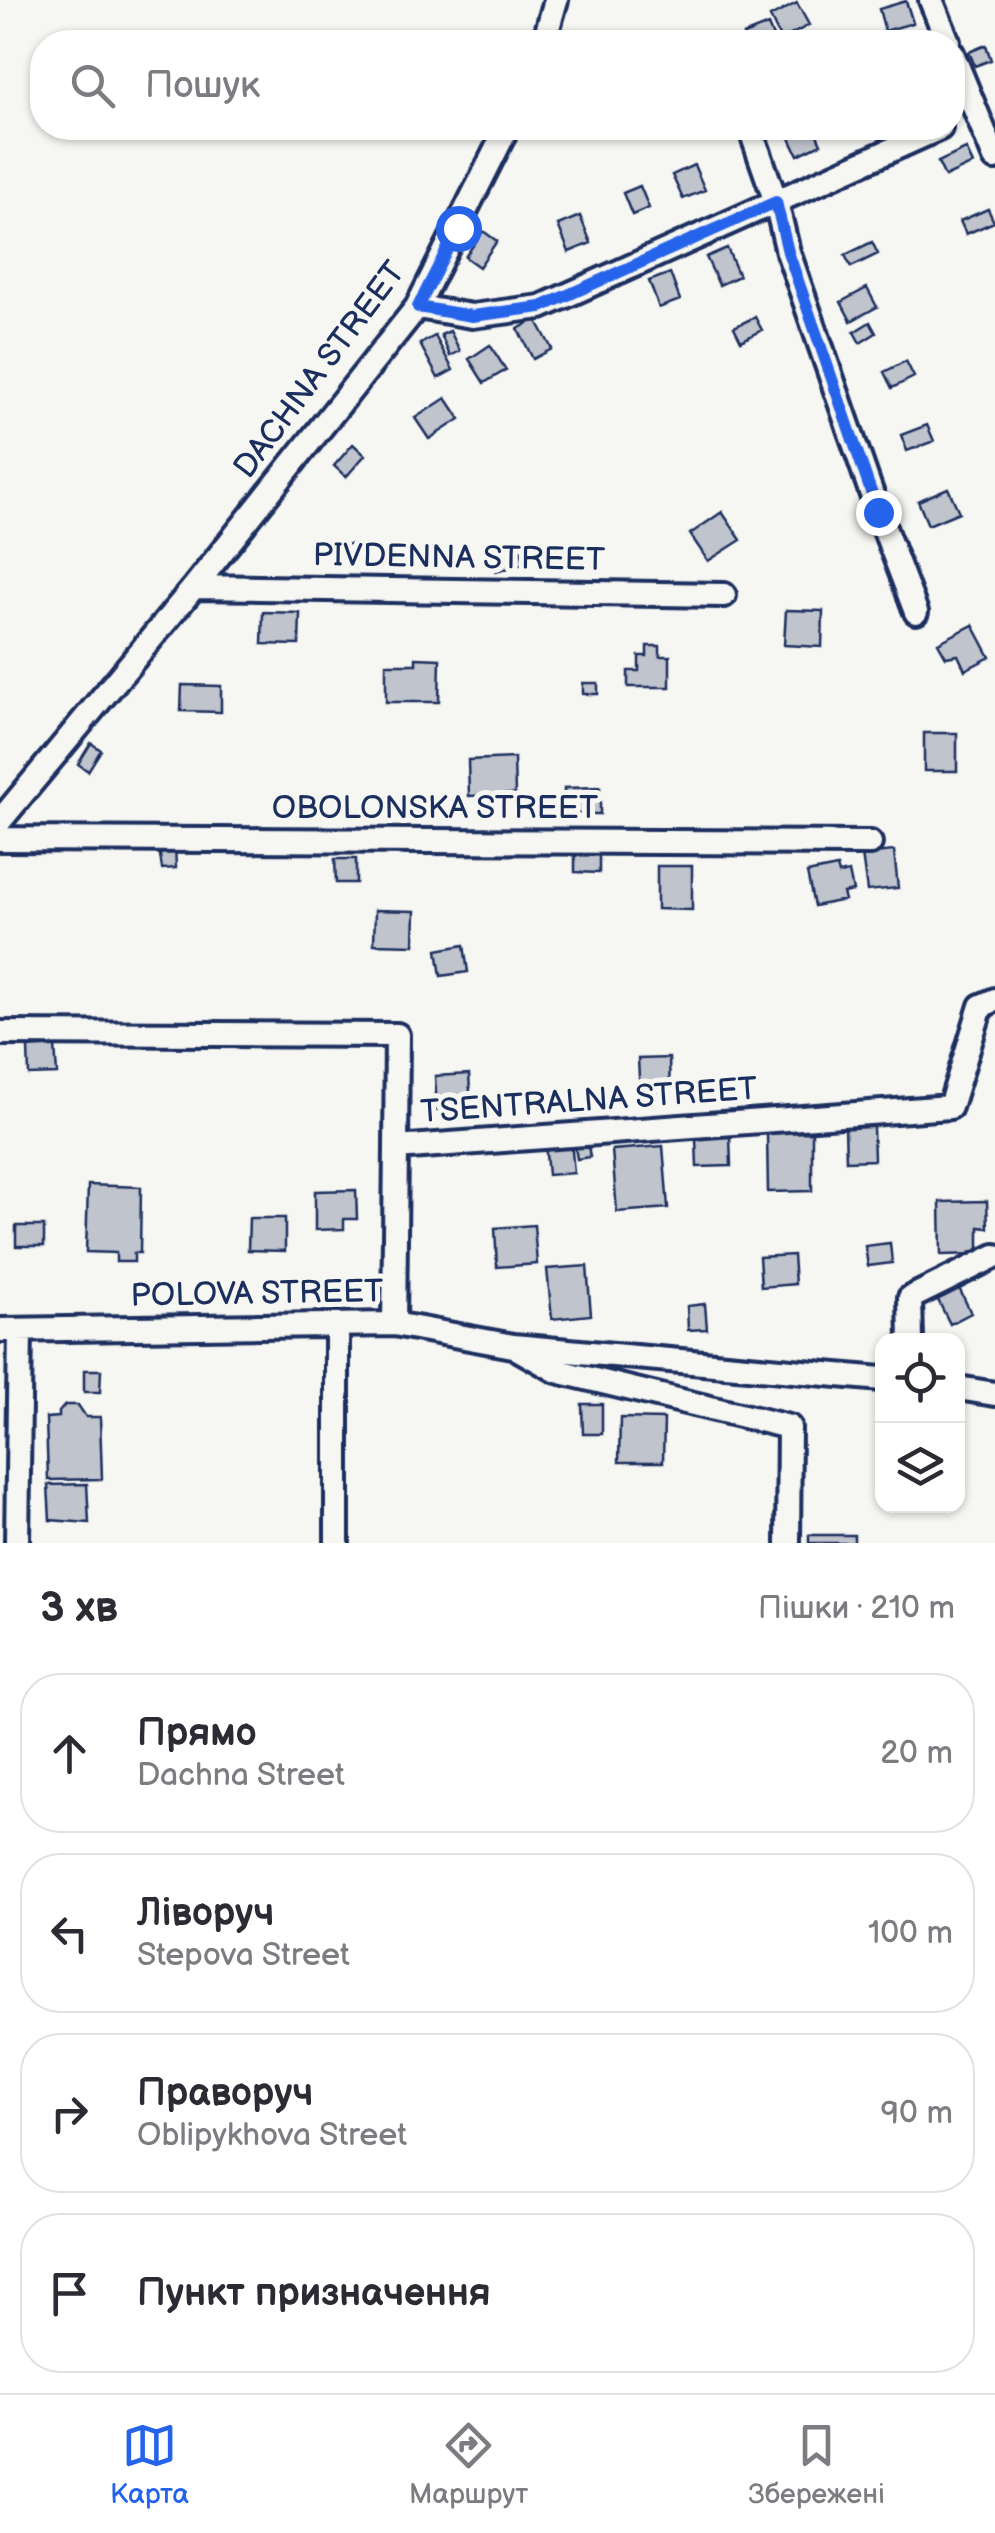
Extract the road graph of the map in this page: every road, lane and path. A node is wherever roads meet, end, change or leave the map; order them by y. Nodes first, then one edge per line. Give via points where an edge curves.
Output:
1 (556, 0) edge
2 (931, 0) edge
3 (547, 30) edge
4 (943, 30) edge
5 (965, 84) edge
6 (976, 111) junction
7 (965, 116) edge
8 (500, 140) edge
9 (754, 140) edge
10 (913, 140) edge
11 (995, 158) edge
12 (776, 202) junction
13 (418, 307) junction
14 (194, 587) junction
15 (724, 596) dead end
16 (916, 612) dead end
17 (0, 821) edge
18 (0, 839) edge
19 (870, 843) dead end
20 (988, 1003) edge
21 (0, 1033) edge
22 (396, 1148) junction
23 (995, 1256) edge
24 (337, 1324) junction
25 (394, 1324) junction
26 (10, 1330) edge
27 (911, 1333) edge
28 (513, 1346) junction
29 (875, 1378) edge
30 (965, 1389) edge
31 (995, 1394) edge
32 (17, 1543) edge
33 (337, 1543) edge
34 (788, 1543) edge

1 - 3 street
2 - 4 street
5 - 6 street
6 - 7 street
6 - 11 street
8 - 13 street, DACHNA STREET
9 - 12 street
10 - 12 street
12 - 13 street via 541,307 472,316
12 - 16 street via 800,290
13 - 14 street, DACHNA STREET
14 - 15 street, PIVDENNA STREET
14 - 17 street, DACHNA STREET
18 - 19 street, OBOLONSKA STREET
20 - 22 street, TSENTRALNA STREET via 950,1108
21 - 22 street, TSENTRALNA STREET via 396,1034
22 - 25 street
23 - 27 street via 910,1298
24 - 25 street, POLOVA STREET
24 - 26 street, POLOVA STREET
24 - 33 street
25 - 28 street, POLOVA STREET
26 - 32 street
28 - 29 street, POLOVA STREET
28 - 34 street, POLOVA STREET via 557,1371 789,1428
30 - 31 street

